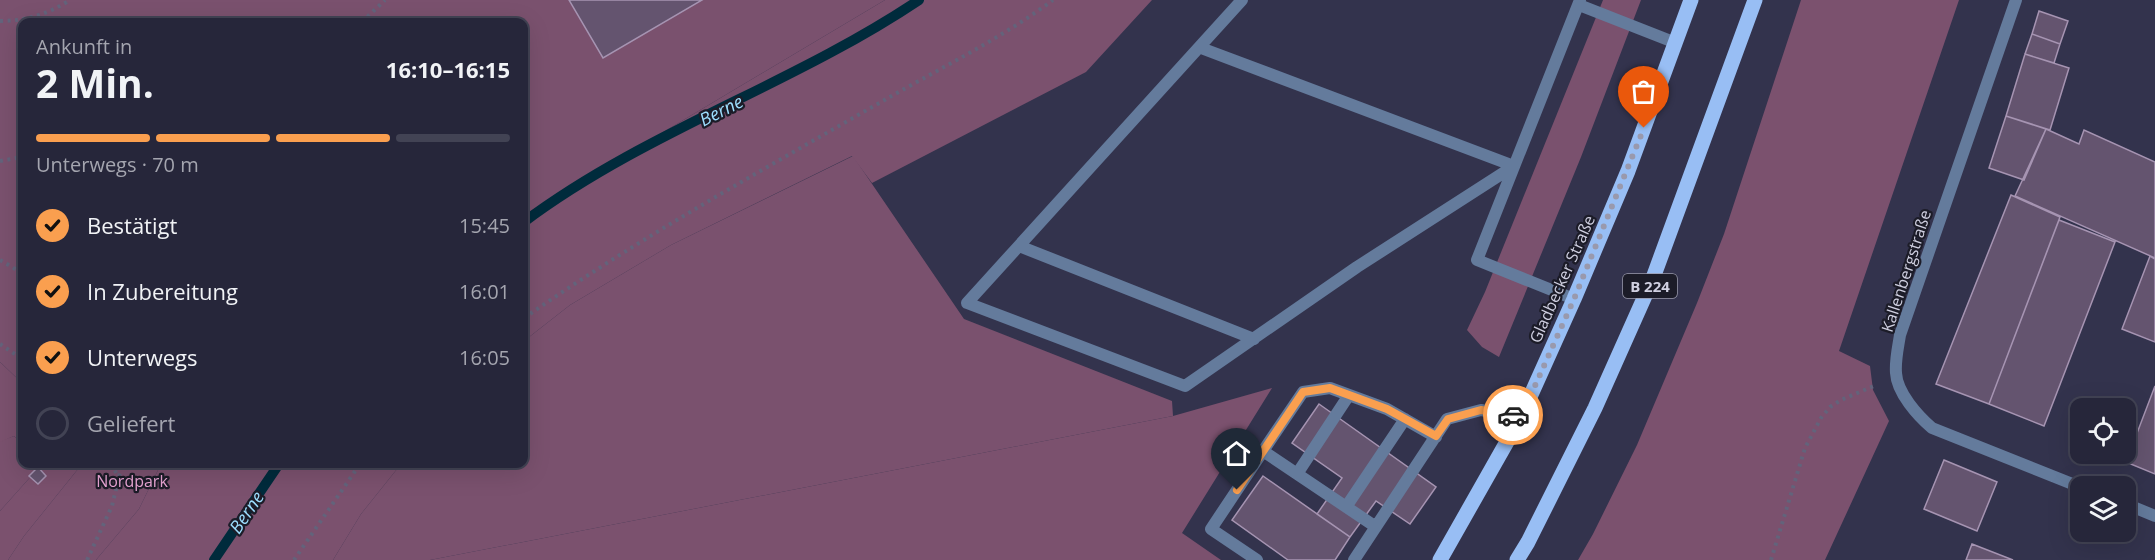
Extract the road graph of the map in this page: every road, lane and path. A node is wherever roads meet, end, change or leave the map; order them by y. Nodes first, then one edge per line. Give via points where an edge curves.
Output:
1 (70, 0) edge
2 (386, 0) edge
3 (1053, 0) edge
4 (1242, 0) edge
5 (1690, 0) edge
6 (1755, 0) edge
7 (2016, 0) edge
8 (1579, 3) edge
9 (27, 18) edge
10 (366, 18) edge
11 (18, 20) edge
12 (0, 21) edge
13 (1676, 43) junction
14 (1201, 48) junction
15 (18, 158) edge
16 (0, 161) edge
17 (1514, 166) junction
18 (1019, 246) junction
19 (0, 260) edge
20 (18, 271) edge
21 (1574, 299) junction
22 (528, 315) edge
23 (1254, 339) junction
24 (0, 344) edge
25 (18, 356) edge
26 (1896, 376) junction
27 (1349, 395) junction
28 (1521, 417) junction
29 (1405, 419) junction
30 (1436, 436) junction
31 (1263, 451) junction
32 (113, 468) edge
33 (121, 468) edge
34 (357, 468) edge
35 (1297, 474) junction
36 (118, 476) junction
37 (2070, 483) edge
38 (1346, 507) junction
39 (2136, 508) edge
40 (2155, 516) edge
41 (1376, 527) junction
42 (87, 560) edge
43 (294, 560) edge
44 (1257, 560) edge
45 (1354, 560) edge
46 (1440, 560) edge
47 (1517, 560) edge
48 (1771, 560) edge

1 - 9 path
2 - 10 path
3 - 22 path via 700,206
4 - 14 street
5 - 13 main road, Gladbecker Straße
6 - 47 main road, B 224 via 1653,278 1595,408
7 - 26 street, Kallenbergstraße via 1900,335
8 - 13 street
8 - 17 street
11 - 12 path
13 - 21 main road, Gladbecker Straße
14 - 17 street
14 - 18 street
15 - 16 path
17 - 21 street via 1477,260
17 - 23 street
18 - 23 street
18 - 23 street via 967,303 1185,386
19 - 20 path
21 - 28 main road, Gladbecker Straße
24 - 25 path
26 - 37 street via 1917,416 1932,428
26 - 48 path via 1841,400 1821,418 1805,448
27 - 29 street
27 - 31 street via 1330,388 1303,392
27 - 35 street
28 - 30 street via 1481,410 1448,419
28 - 46 main road, Gladbecker Straße
29 - 30 street
29 - 38 street
30 - 41 street
31 - 35 street
31 - 44 street via 1211,529
32 - 36 path
33 - 36 path
34 - 43 path
35 - 38 street
36 - 42 path via 112,506
38 - 41 street
39 - 40 street
41 - 45 street

